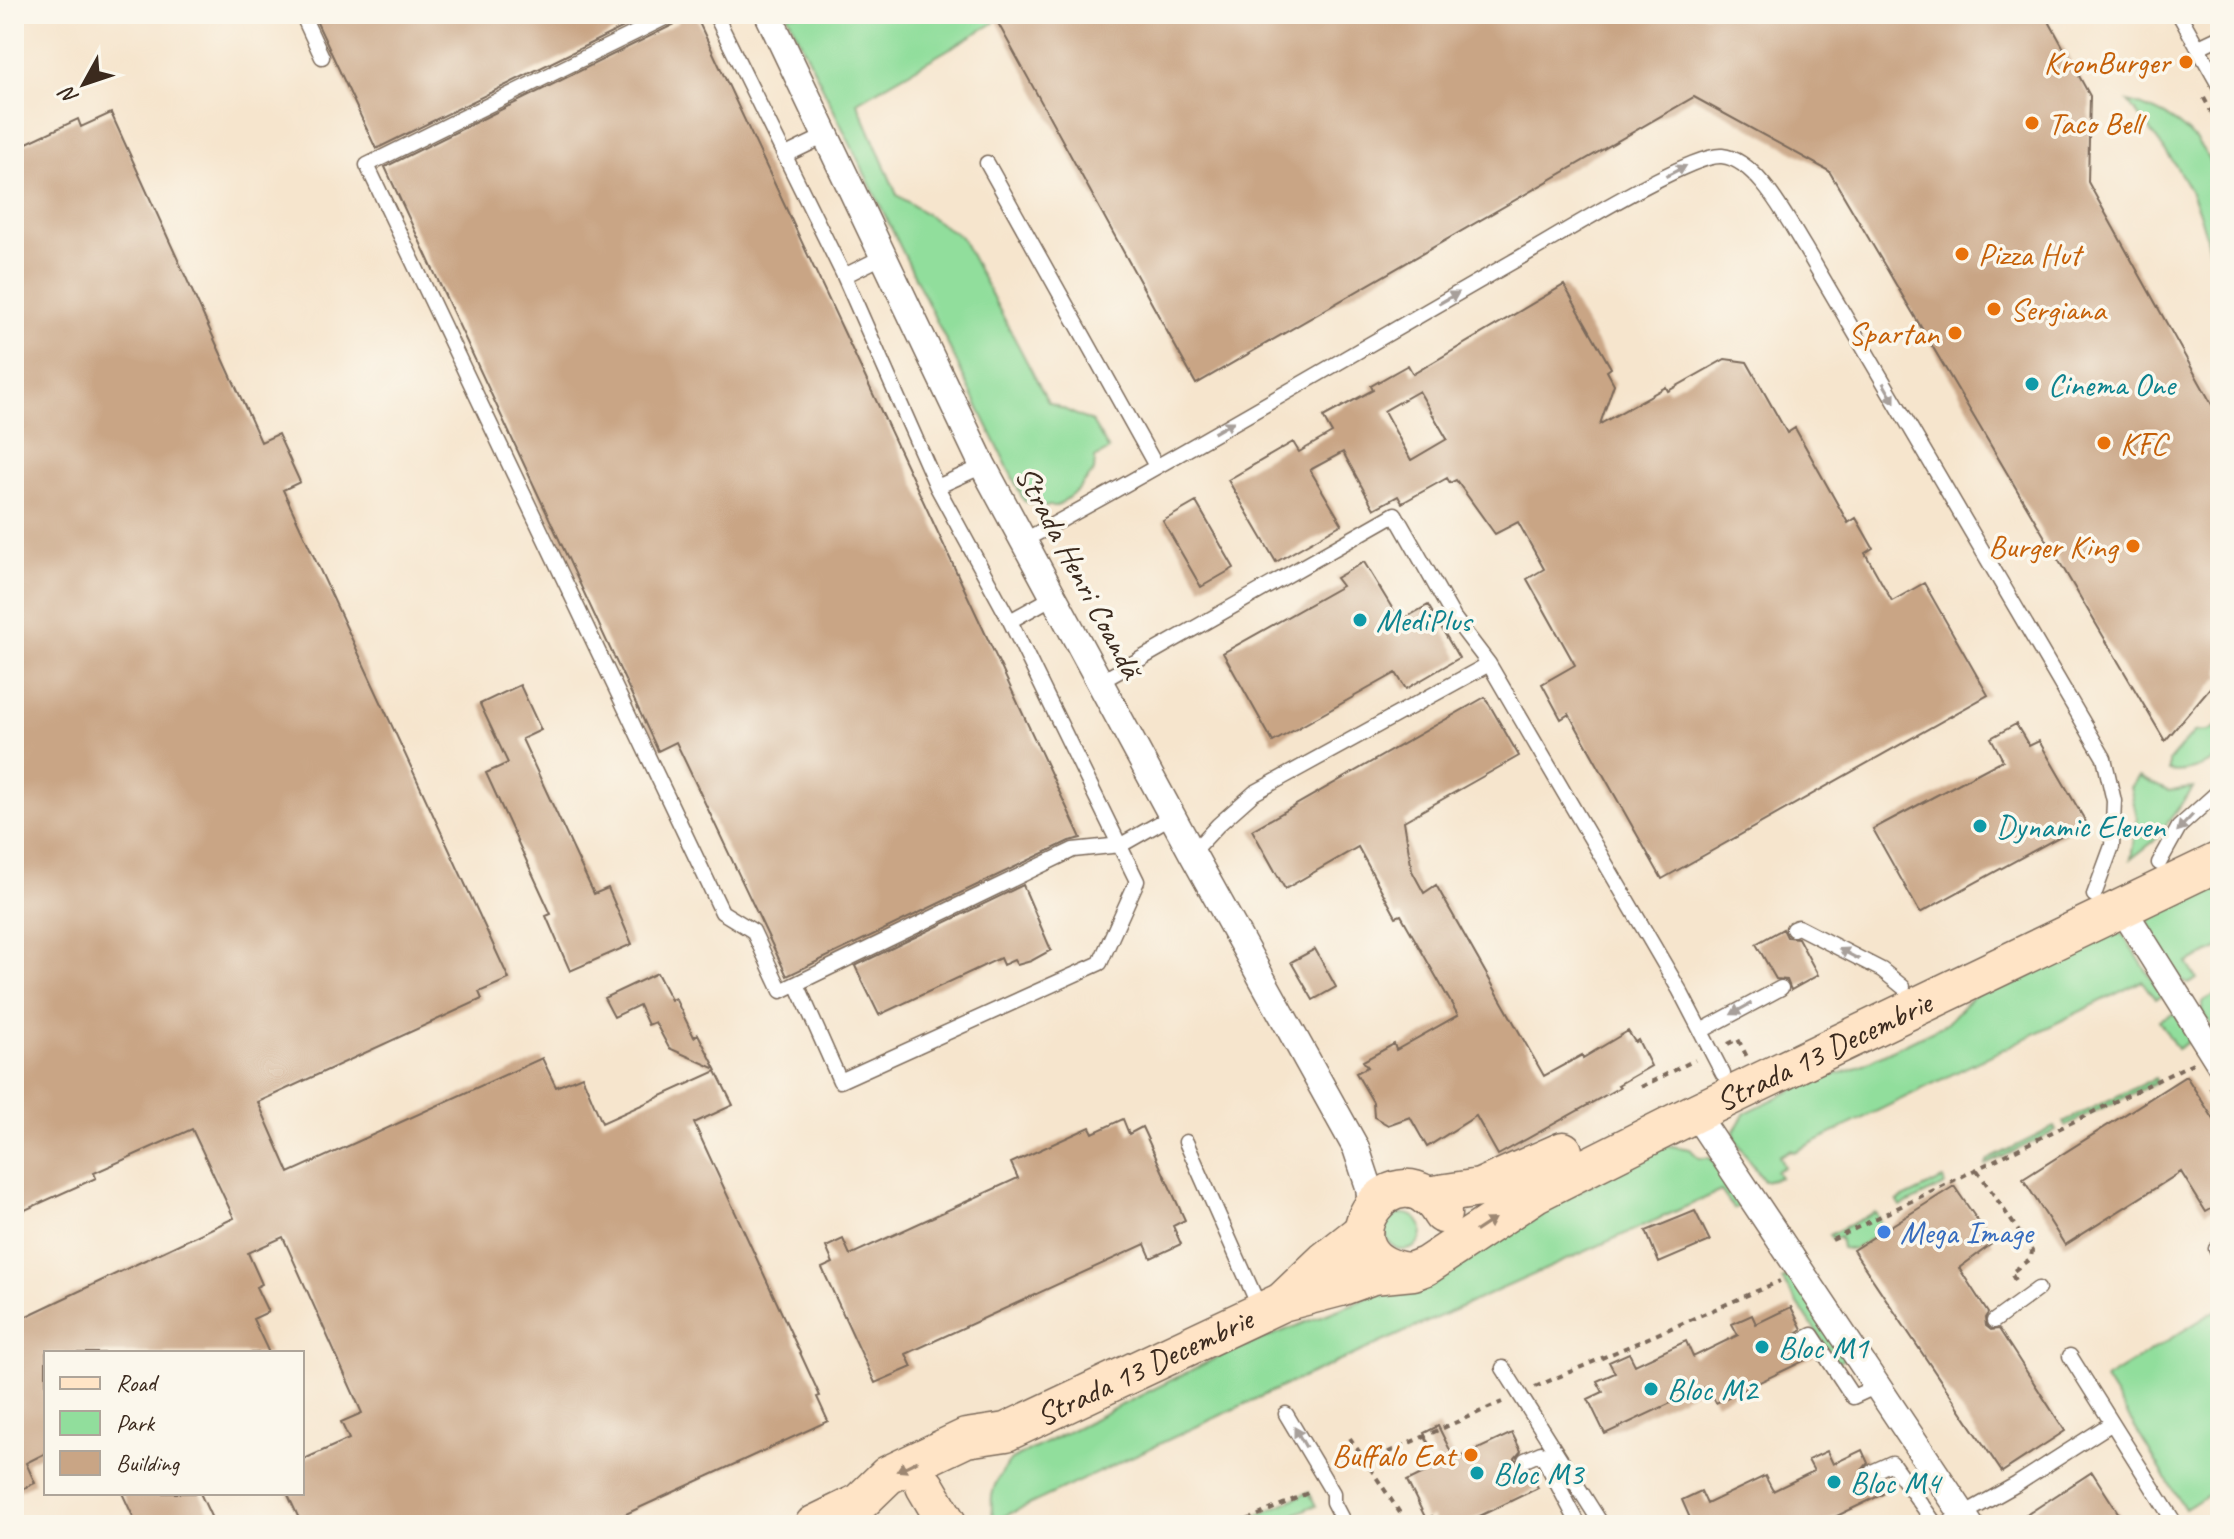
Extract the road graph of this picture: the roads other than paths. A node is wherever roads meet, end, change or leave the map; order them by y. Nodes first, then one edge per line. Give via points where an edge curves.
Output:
1 (302, 14) edge
2 (673, 14) edge
3 (715, 14) edge
4 (768, 14) edge
5 (2179, 14) edge
6 (2220, 37) edge
7 (2199, 47) junction
8 (322, 57) dead end
9 (2220, 87) edge
10 (827, 135) junction
11 (786, 155) junction
12 (987, 163) dead end
13 (884, 256) junction
14 (844, 276) junction
15 (983, 466) junction
16 (1156, 466) junction
17 (937, 487) junction
18 (1023, 541) junction
19 (1053, 597) junction
20 (1010, 621) junction
21 (1489, 664) junction
22 (1100, 682) junction
23 (2220, 790) edge
24 (1172, 816) junction
25 (2220, 834) edge
26 (1121, 845) junction
27 (1192, 853) junction
28 (2220, 861) edge
29 (2159, 863) junction
30 (2108, 901) junction
31 (1793, 929) dead end
32 (797, 984) junction
33 (1903, 987) junction
34 (1781, 988) dead end
35 (1701, 1031) junction
36 (2208, 1063) edge
37 (1723, 1074) junction
38 (1695, 1113) junction
39 (1186, 1142) dead end
40 (1390, 1206) junction
41 (1418, 1265) junction
42 (2038, 1289) dead end
43 (1272, 1307) junction
44 (1994, 1321) dead end
45 (1806, 1338) dead end
46 (2070, 1356) dead end
47 (1503, 1368) dead end
48 (1877, 1386) junction
49 (1286, 1414) dead end
50 (2112, 1423) junction
51 (1006, 1432) junction
52 (1525, 1460) dead end
53 (1315, 1465) junction
54 (1872, 1472) dead end
55 (925, 1486) junction
56 (1333, 1502) junction
57 (859, 1503) junction
58 (1959, 1522) edge
59 (1578, 1523) dead end
60 (814, 1525) edge
61 (948, 1525) edge
62 (1345, 1525) edge
63 (1602, 1525) edge
64 (1936, 1525) edge
65 (2176, 1525) edge

1 - 8 lane
2 - 32 lane via 367,165 722,912 753,931 781,991
3 - 11 lane
4 - 10 street, Strada Henri Coandă
5 - 7 lane
6 - 7 lane
7 - 9 lane
10 - 11 lane
10 - 13 street, Strada Henri Coandă
11 - 14 lane
12 - 16 lane
13 - 14 lane
13 - 15 street, Strada Henri Coandă
14 - 17 lane
15 - 17 lane
15 - 18 street, Strada Henri Coandă
16 - 18 lane
16 -> 30 lane via 1597,213 1698,160 1724,156 1763,181 1797,234 2104,758 2114,801
17 - 20 lane
18 - 19 street, Strada Henri Coandă
19 - 20 lane
19 - 22 street, Strada Henri Coandă
20 - 26 lane
21 - 22 lane via 1454,618 1395,514
21 - 27 lane via 1254,793
21 - 35 lane
22 - 24 street, Strada Henri Coandă
23 -> 29 lane via 2179,827
24 - 26 lane
24 - 27 street, Strada Henri Coandă
25 - 29 main road, Strada 13 Decembrie
26 - 32 lane via 1073,850
26 - 32 lane via 1137,881 1100,963 840,1081
27 - 40 street, Strada Henri Coandă via 1356,1148 1379,1166
28 - 30 main road, Strada 13 Decembrie
29 - 30 main road, Strada 13 Decembrie
30 - 33 main road, Strada 13 Decembrie
30 - 36 street
30 - 38 main road, Strada 13 Decembrie
33 -> 31 lane via 1882,970
33 - 37 main road, Strada 13 Decembrie
34 -> 35 lane
35 - 37 lane
37 - 40 main road, Strada 13 Decembrie via 1480,1188
41 -> 38 main road, Strada 13 Decembrie via 1536,1193
38 - 48 street
39 - 43 lane
40 - 41 main road via 1367,1249 1388,1268
40 - 41 main road via 1435,1203 1445,1224 1442,1247
40 - 43 main road, Strada 13 Decembrie
41 - 43 main road, Strada 13 Decembrie
42 - 44 lane
43 - 51 main road, Strada 13 Decembrie
45 - 48 lane via 1812,1335 1853,1397
46 - 50 lane
47 - 63 lane
48 - 58 street
53 -> 49 lane
50 - 58 lane
50 - 65 lane
51 - 55 main road, Strada 13 Decembrie via 976,1460
51 -> 57 main road, Strada 13 Decembrie via 966,1438 888,1475
52 - 59 lane via 1541,1453
53 - 56 lane
53 - 56 lane via 1317,1479
54 - 64 lane via 1892,1463
55 - 57 main road, Strada 13 Decembrie via 895,1500
55 - 61 main road
56 - 62 lane
57 - 60 main road, Strada 13 Decembrie

